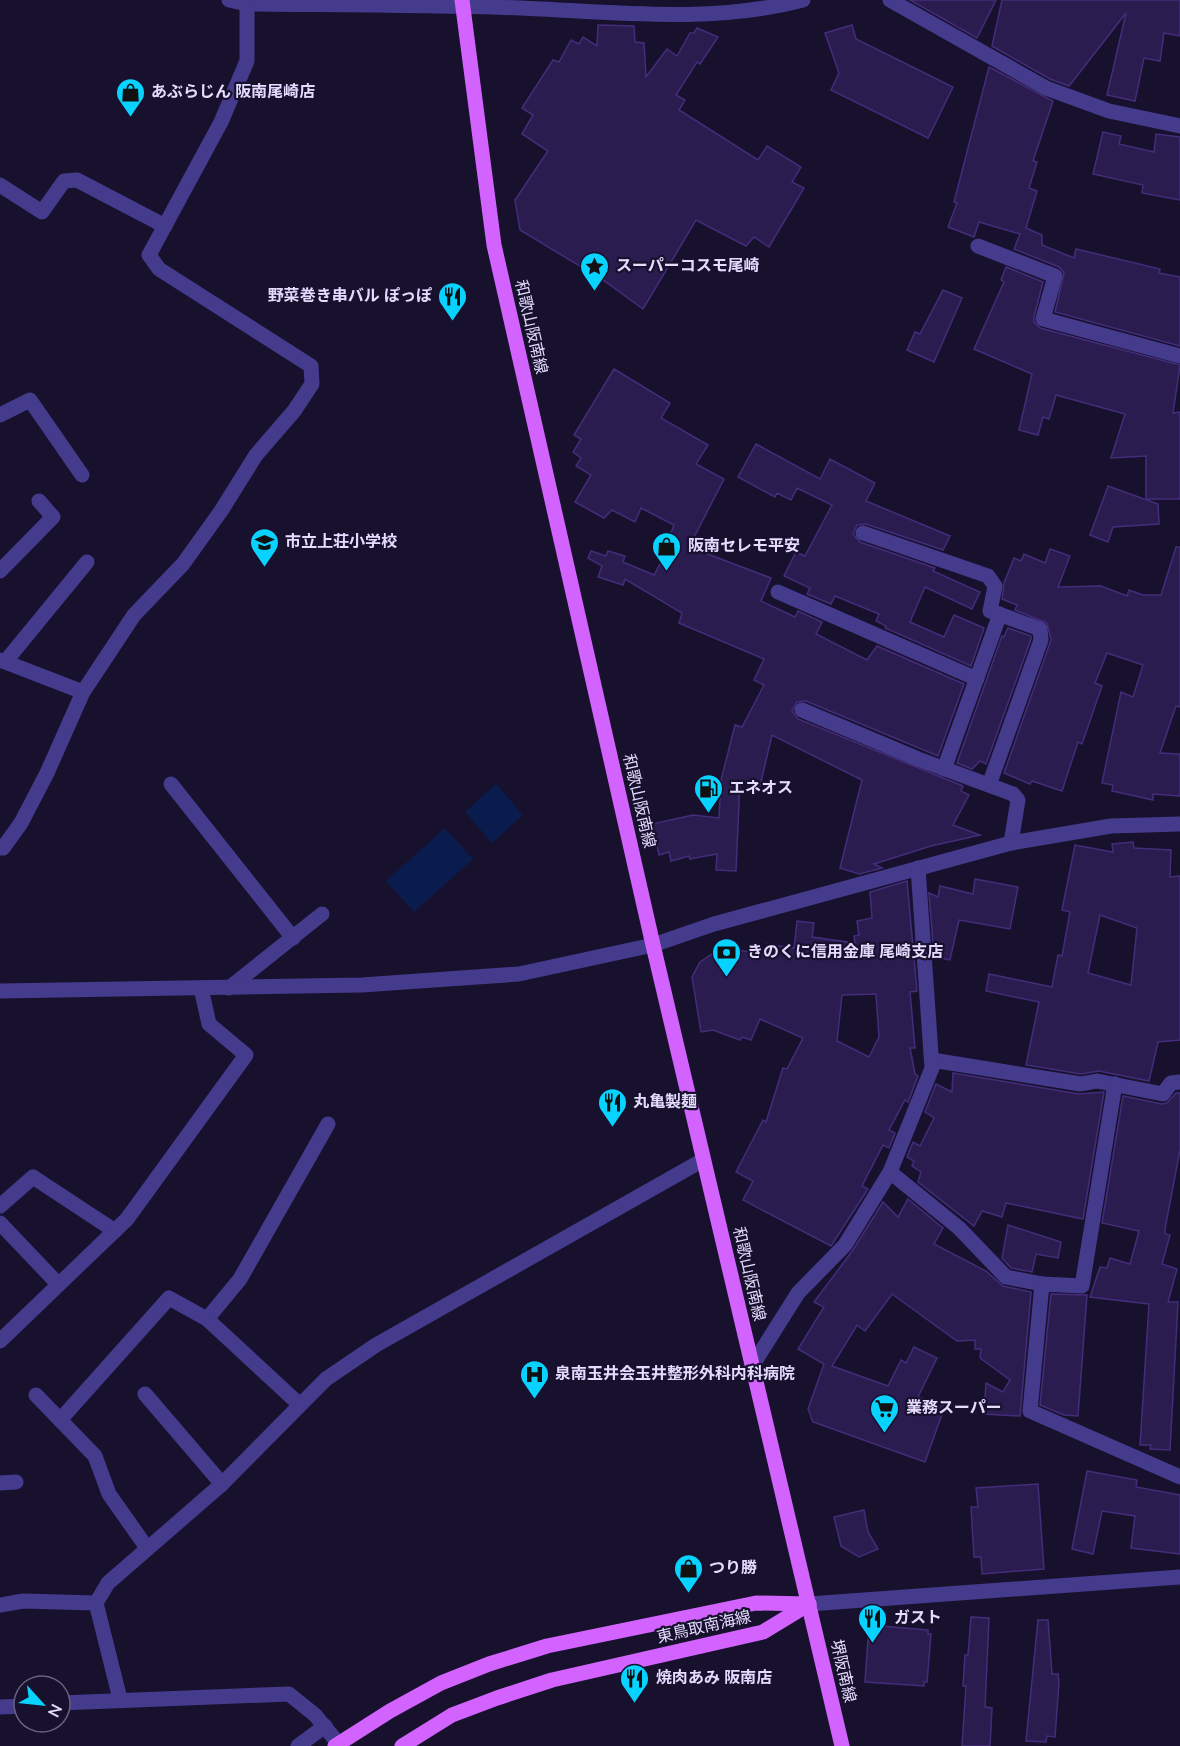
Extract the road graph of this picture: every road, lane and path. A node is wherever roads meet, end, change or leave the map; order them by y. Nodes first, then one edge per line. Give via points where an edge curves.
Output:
1 (229, 0) edge
2 (803, 0) edge
3 (890, 0) edge
4 (462, 3) edge
5 (247, 4) junction
6 (1180, 126) edge
7 (0, 185) edge
8 (165, 226) junction
9 (978, 246) dead end
10 (1180, 356) edge
11 (0, 415) edge
12 (82, 475) dead end
13 (39, 501) dead end
14 (863, 533) dead end
15 (87, 562) dead end
16 (0, 571) edge
17 (778, 592) dead end
18 (1000, 614) junction
19 (2, 661) edge
20 (977, 679) junction
21 (83, 692) junction
22 (802, 710) dead end
23 (944, 769) junction
24 (171, 784) dead end
25 (989, 785) junction
26 (1180, 824) edge
27 (1011, 843) junction
28 (0, 848) edge
29 (918, 868) junction
30 (322, 914) dead end
31 (293, 938) junction
32 (653, 945) junction
33 (201, 988) junction
34 (229, 988) junction
35 (0, 991) edge
36 (932, 1060) junction
37 (1180, 1082) edge
38 (1115, 1084) junction
39 (328, 1124) dead end
40 (704, 1160) junction
41 (890, 1172) junction
42 (0, 1206) edge
43 (0, 1223) edge
44 (115, 1231) junction
45 (58, 1284) junction
46 (1042, 1284) junction
47 (207, 1319) junction
48 (0, 1341) edge
49 (752, 1366) junction
50 (145, 1394) dead end
51 (36, 1395) dead end
52 (300, 1405) junction
53 (60, 1420) junction
54 (1180, 1477) edge
55 (16, 1482) dead end
56 (0, 1483) edge
57 (222, 1484) junction
58 (147, 1548) junction
59 (1180, 1577) edge
60 (96, 1603) junction
61 (809, 1604) junction
62 (0, 1605) edge
63 (120, 1700) junction
64 (72, 1702) edge
65 (325, 1726) junction
66 (336, 1745) edge
67 (298, 1746) edge
68 (402, 1746) edge
69 (842, 1746) edge

1 - 5 street
2 - 4 street via 768,9 665,14
3 - 6 street via 1046,88 1109,111
4 - 5 street
4 - 32 main road, 和歌山阪南線 via 494,245
5 - 8 street via 247,61 221,122
7 - 8 street via 42,212 64,181 77,180
8 - 21 street via 149,255 159,269 311,366 312,384 255,455 183,564 134,615
9 - 10 street via 1055,276 1043,319
11 - 12 street via 30,400
13 - 16 street via 53,517
14 - 18 street via 991,578 995,586 989,608
15 - 19 street
17 - 20 street
18 - 20 street
18 - 25 street via 1038,626 1042,635
19 - 21 street
20 - 23 street
21 - 28 street via 21,823
22 - 23 street
23 - 25 street
24 - 31 street
25 - 27 street via 1017,797
26 - 27 street via 1111,826
27 - 29 street
29 - 32 street via 714,924
29 - 36 street
30 - 31 street
31 - 34 street
32 - 34 street via 519,974 362,985
32 - 40 main road, 和歌山阪南線
33 - 34 street
33 - 35 street
33 - 44 street via 209,1024 246,1055
36 - 38 street via 1081,1084
36 - 41 street
37 - 38 street via 1171,1083 1163,1094
38 - 46 street via 1082,1286
39 - 47 street via 240,1279
40 - 49 main road, 和歌山阪南線
40 - 52 street via 376,1345 326,1379
41 - 46 street via 958,1227 1006,1277
41 - 49 street via 845,1245 798,1293
42 - 44 street via 33,1177
43 - 45 street
44 - 45 street
45 - 48 street
46 - 54 street via 1030,1411
47 - 52 street
47 - 53 street via 169,1299
49 - 61 main road, 和歌山阪南線
50 - 57 street
51 - 53 street
52 - 57 street
53 - 58 street via 95,1456 109,1494
55 - 56 street
57 - 58 street
58 - 60 street via 108,1583
59 - 61 street
60 - 62 street via 23,1600
60 - 63 street
61 - 66 main road, 東鳥取南海線 via 756,1603 547,1646 441,1683
61 - 68 main road, 東鳥取南海線 via 763,1632 552,1680 497,1698 452,1715
61 - 69 main road, 堺阪南線
63 - 64 street
63 - 65 street via 289,1694
65 - 66 street
65 - 67 street

